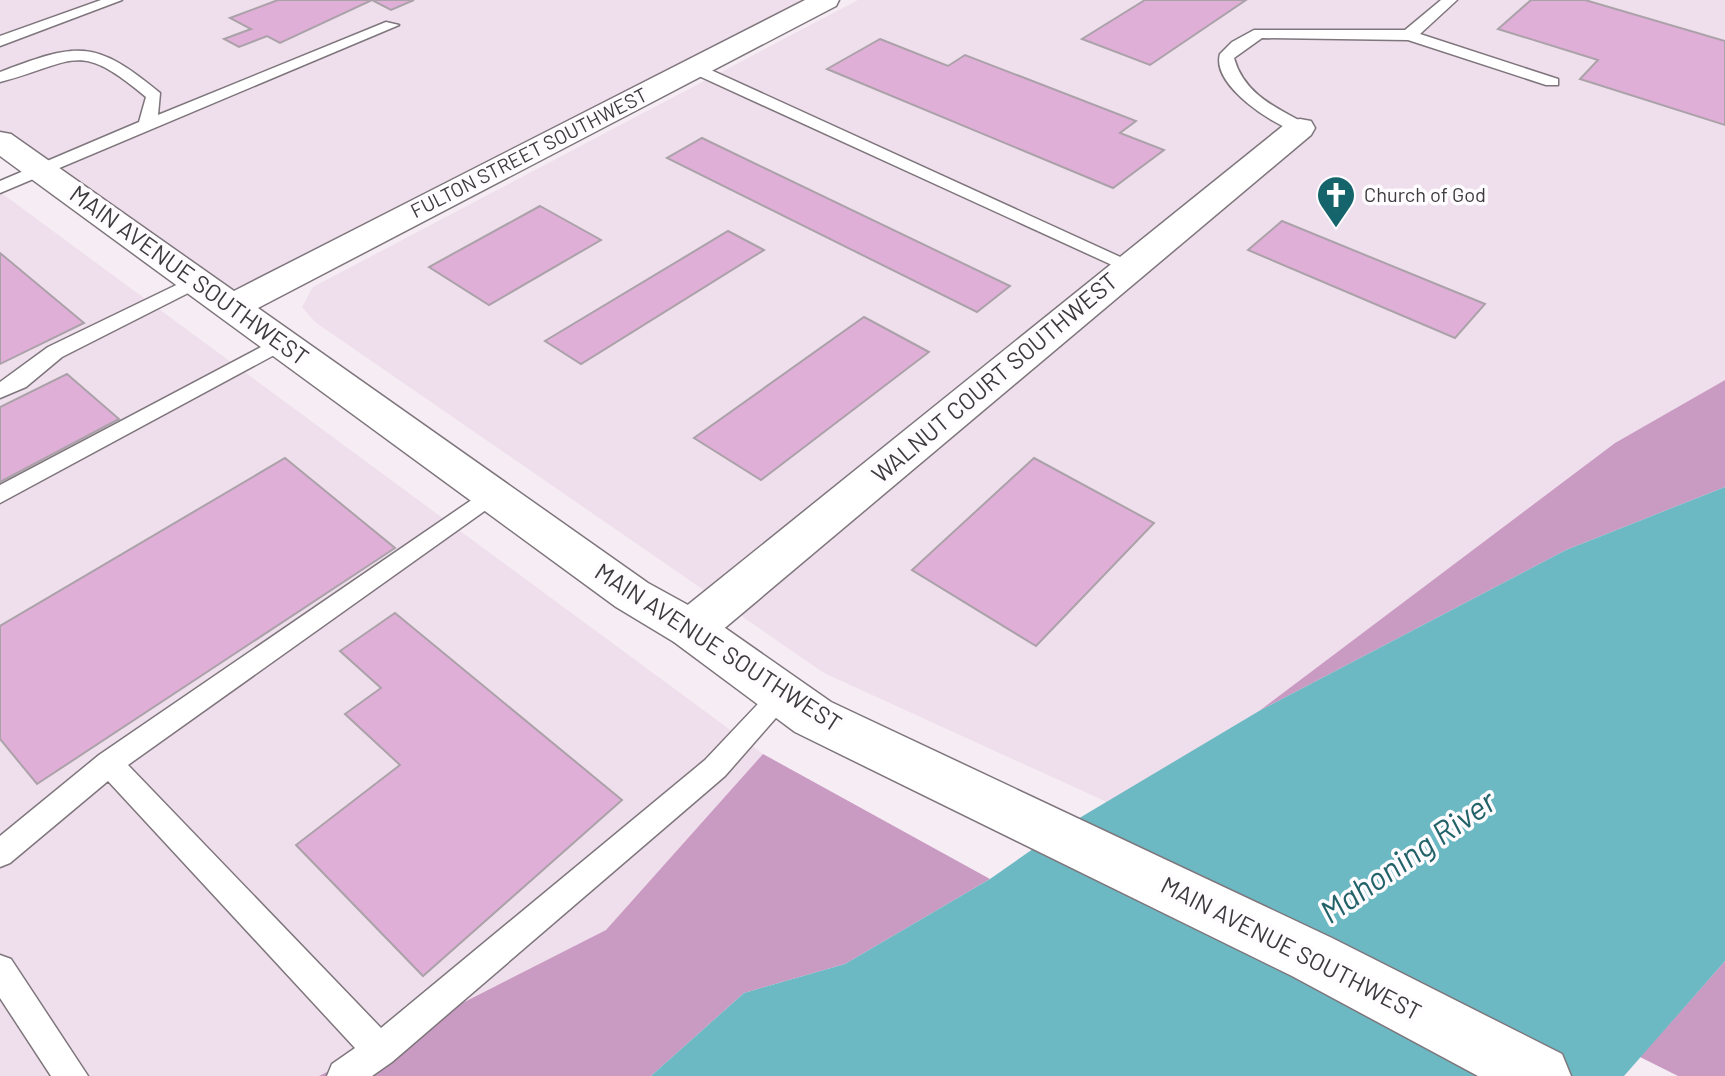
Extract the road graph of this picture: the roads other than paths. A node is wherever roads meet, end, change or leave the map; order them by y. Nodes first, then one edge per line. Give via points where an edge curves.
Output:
1 (115, 0) edge
2 (826, 0) edge
3 (1450, 0) edge
4 (391, 25) dead end
5 (1409, 35) junction
6 (0, 41) edge
7 (694, 68) junction
8 (0, 77) edge
9 (1552, 82) dead end
10 (147, 125) junction
11 (1300, 128) joint
12 (0, 141) edge
13 (39, 169) junction
14 (0, 188) edge
15 (1130, 266) junction
16 (197, 281) junction
17 (233, 306) junction
18 (282, 342) junction
19 (0, 391) edge
20 (492, 494) junction
21 (0, 495) edge
22 (691, 629) junction
23 (798, 706) junction
24 (109, 763) junction
25 (0, 854) edge
26 (0, 970) edge
27 (380, 1050) junction
28 (71, 1076) edge
29 (344, 1076) edge
30 (1540, 1076) edge

1 - 6 lane
2 - 7 street, FULTON STREET SOUTHWEST
3 - 5 lane
4 - 10 lane
5 - 9 lane
5 - 11 lane via 1259,33 1237,45 1226,57 1229,76 1252,99
7 - 15 lane
7 - 17 street, FULTON STREET SOUTHWEST
8 - 10 lane via 84,51 120,66 154,96
10 - 13 lane
11 - 15 street, WALNUT COURT SOUTHWEST
12 - 13 street, MAIN AVENUE SOUTHWEST
13 - 14 lane
13 - 16 street, MAIN AVENUE SOUTHWEST
15 - 22 street, WALNUT COURT SOUTHWEST
16 - 17 street, MAIN AVENUE SOUTHWEST
16 - 19 lane via 55,352
17 - 18 street, MAIN AVENUE SOUTHWEST
18 - 20 street, MAIN AVENUE SOUTHWEST
18 - 21 lane
20 - 22 street, MAIN AVENUE SOUTHWEST via 632,595
20 - 24 lane
22 - 23 street, MAIN AVENUE SOUTHWEST
23 - 27 lane
23 - 30 street, MAIN AVENUE SOUTHWEST via 1312,957
24 - 25 lane
24 - 27 lane
26 - 28 lane
27 - 29 lane

